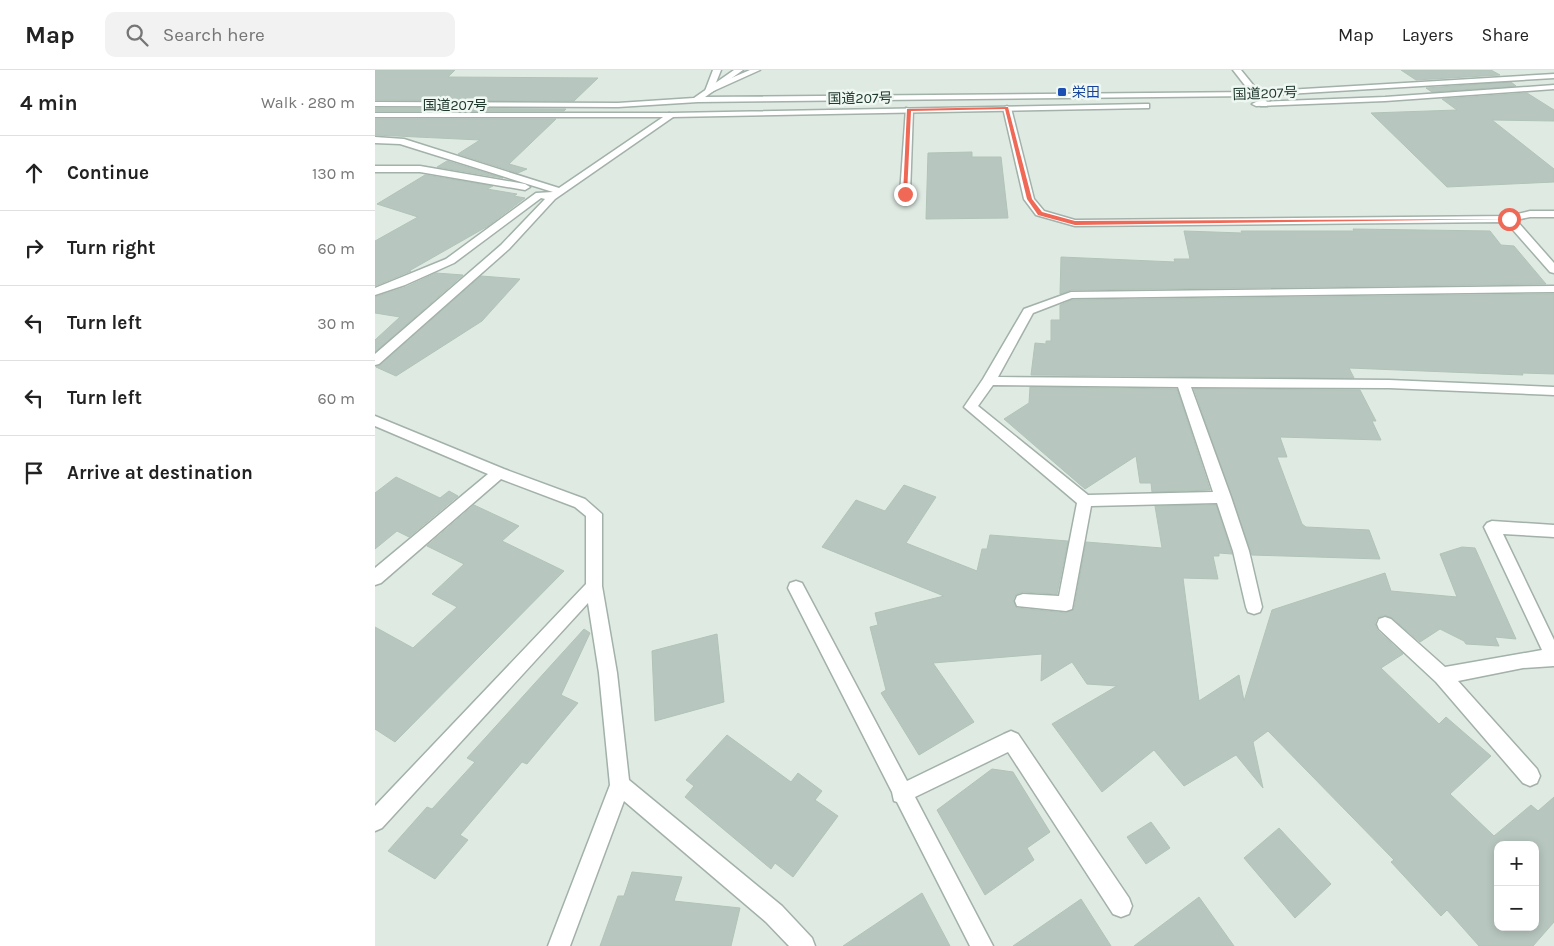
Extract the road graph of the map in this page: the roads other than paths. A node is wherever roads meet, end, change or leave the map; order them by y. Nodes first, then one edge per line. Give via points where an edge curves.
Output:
1 (717, 70) edge
2 (739, 70) edge
3 (756, 70) edge
4 (1237, 70) edge
5 (1554, 76) edge
6 (1554, 87) edge
7 (709, 91) junction
8 (1254, 94) junction
9 (696, 100) junction
10 (375, 104) edge
11 (1245, 104) dead end
12 (1264, 104) junction
13 (1159, 106) dead end
14 (1007, 108) junction
15 (909, 110) junction
16 (375, 115) edge
17 (672, 115) junction
18 (375, 140) edge
19 (375, 169) edge
20 (553, 192) junction
21 (905, 194) dead end
22 (1554, 214) edge
23 (1509, 219) junction
24 (1554, 270) edge
25 (1554, 289) edge
26 (375, 292) edge
27 (375, 361) edge
28 (989, 381) junction
29 (1183, 383) junction
30 (1554, 391) edge
31 (375, 421) edge
32 (499, 473) junction
33 (1224, 497) junction
34 (1085, 500) junction
35 (1554, 531) edge
36 (375, 578) edge
37 (593, 586) junction
38 (796, 588) dead end
39 (1023, 601) dead end
40 (1254, 607) dead end
41 (1385, 624) dead end
42 (1554, 657) edge
43 (1442, 676) junction
44 (1530, 776) dead end
45 (620, 785) junction
46 (901, 794) junction
47 (375, 821) edge
48 (1121, 906) dead end
49 (559, 946) edge
50 (803, 946) edge
51 (982, 946) edge

1 - 7 street
2 - 7 street
3 - 7 street
4 - 8 street
5 - 8 street, 国道207号
6 - 12 street
7 - 9 street
8 - 9 street, 国道207号
8 - 12 street
9 - 10 street, 国道207号 via 618,105
9 - 17 street
11 - 12 street
13 - 14 street
14 - 15 street
14 - 23 street via 1029,199 1040,213 1075,223
15 - 17 street
15 - 21 street
16 - 17 street
17 - 20 street
18 - 20 street via 401,141
19 - 20 street via 420,169
20 - 26 street via 539,195 450,262
20 - 27 street via 498,253
22 - 23 street via 1530,214
23 - 24 street
25 - 28 street via 1071,295 1028,311
28 - 29 street
28 - 34 street via 971,408
29 - 30 street via 1389,384
29 - 33 street
31 - 32 street
32 - 36 street
32 - 37 street via 580,503 594,514
33 - 34 street
33 - 40 street
34 - 39 street via 1066,604
35 - 42 street via 1491,527
37 - 45 street
37 - 47 street
38 - 46 street
41 - 43 street
42 - 43 street
43 - 44 street
45 - 49 street
45 - 50 street via 773,914
46 - 48 street via 1011,740
46 - 51 street

